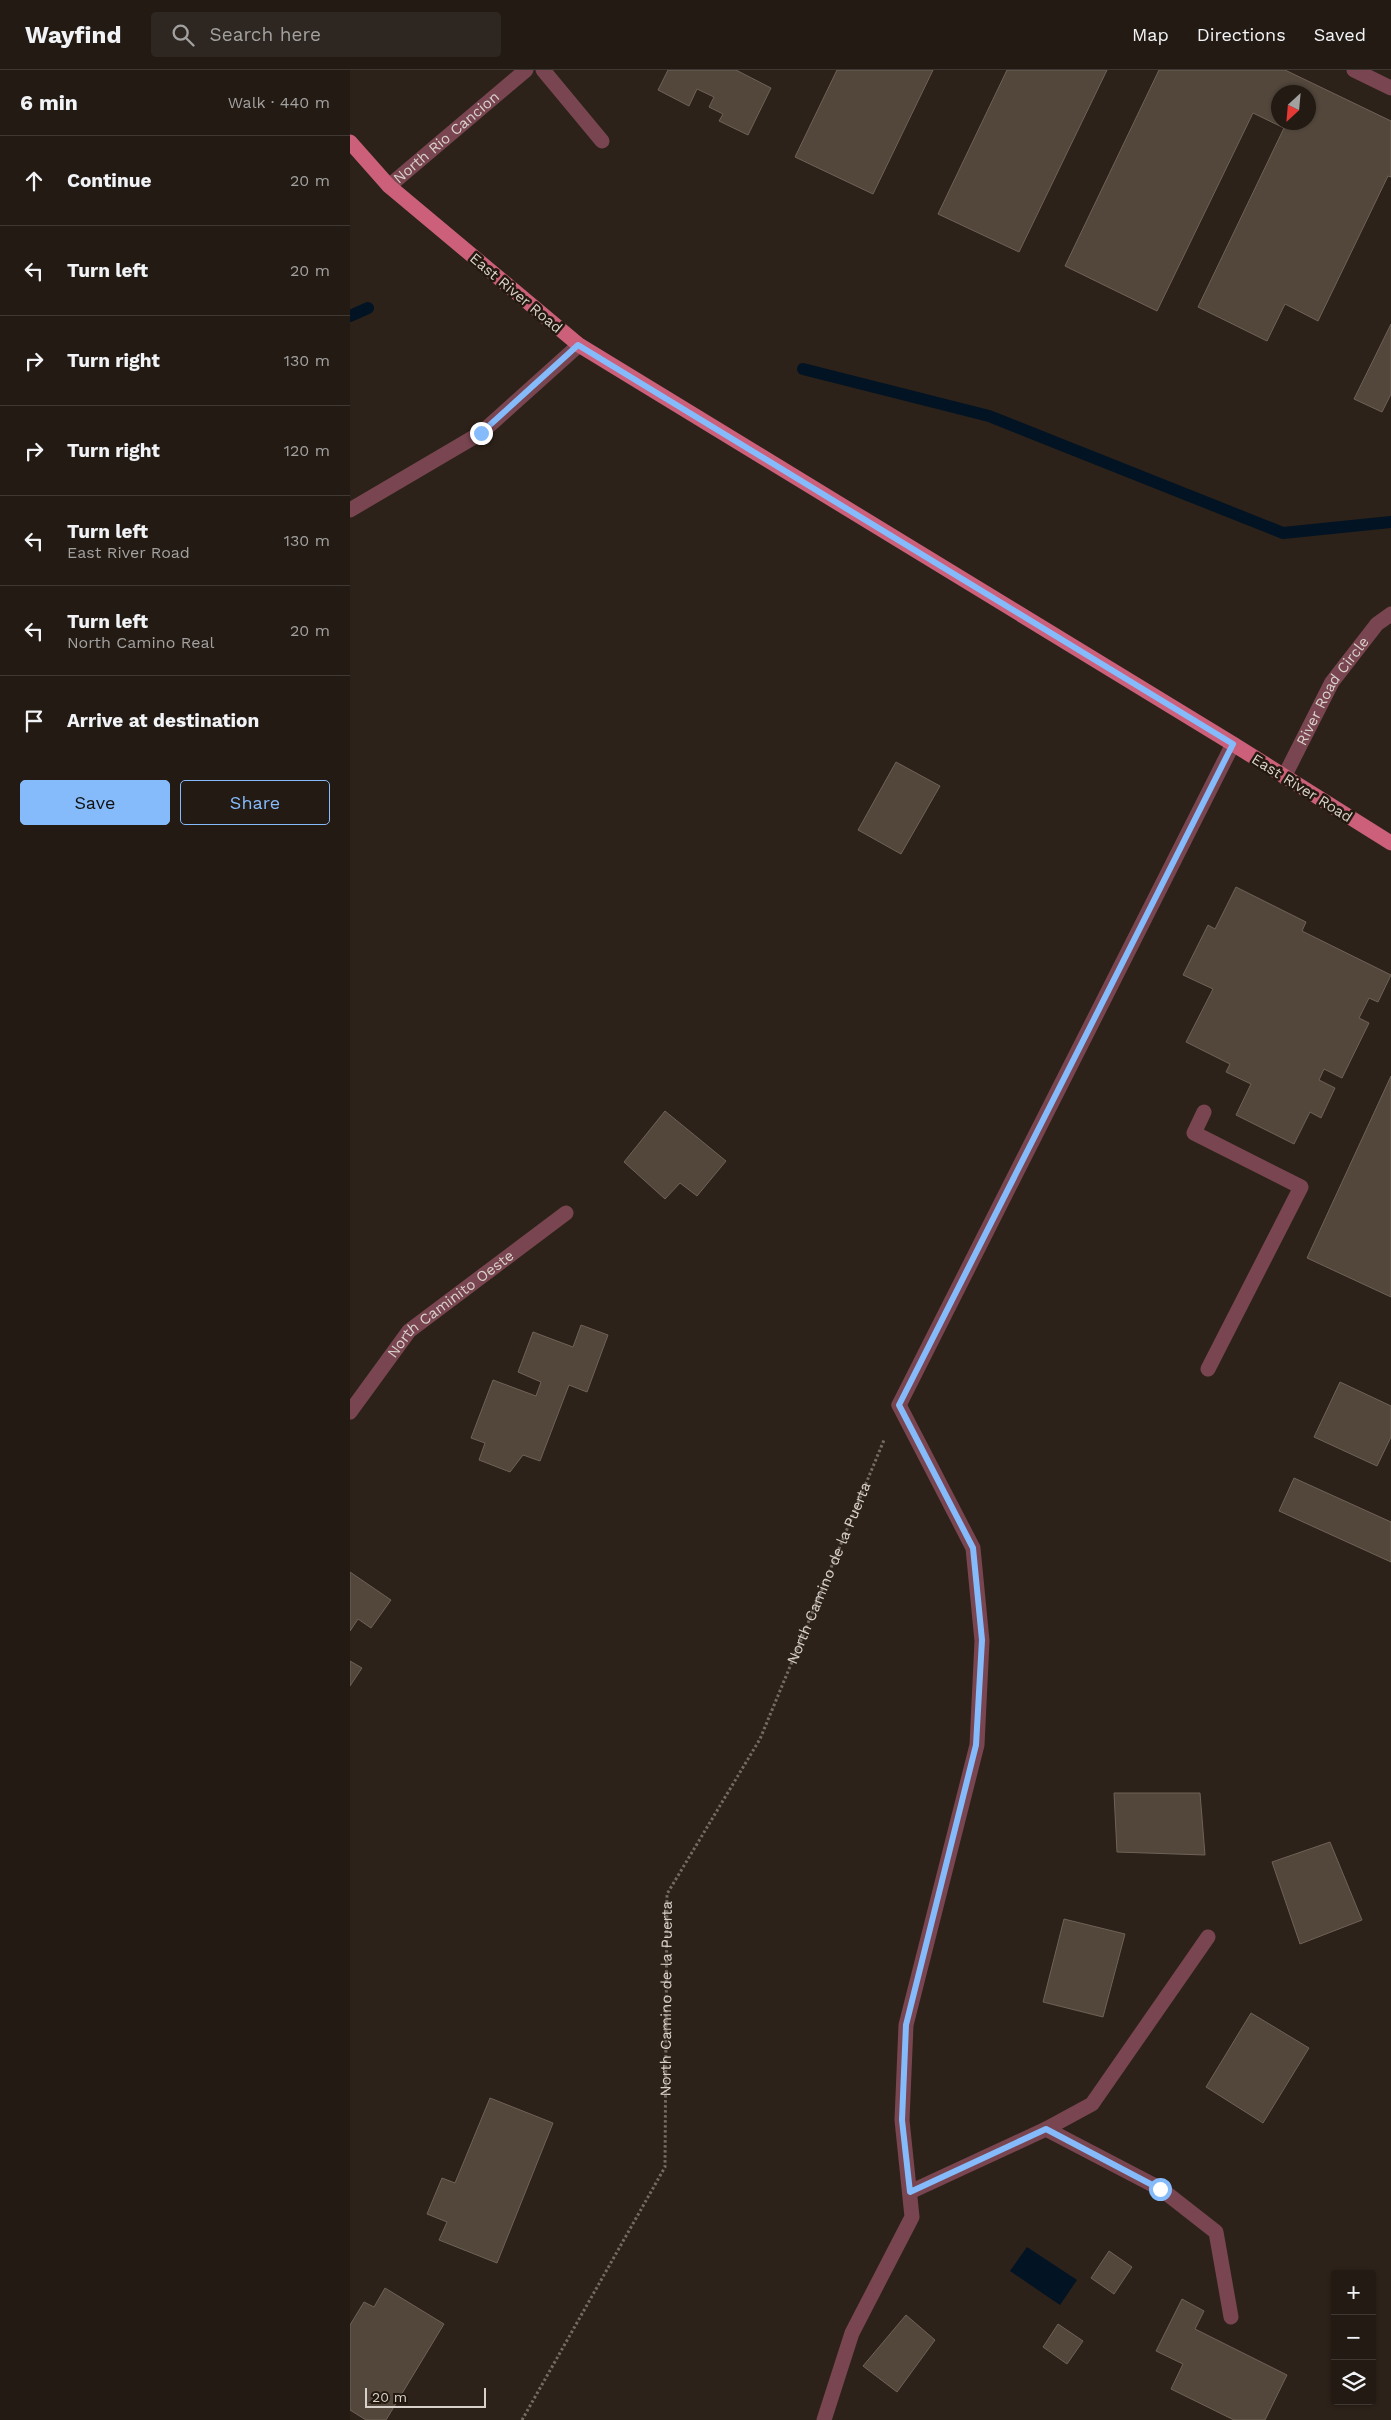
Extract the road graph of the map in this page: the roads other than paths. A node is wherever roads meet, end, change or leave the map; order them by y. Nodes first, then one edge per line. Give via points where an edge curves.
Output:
1 (526, 70) edge
2 (543, 70) edge
3 (1354, 70) edge
4 (1391, 88) edge
5 (602, 141) dead end
6 (350, 142) edge
7 (389, 186) junction
8 (578, 345) junction
9 (350, 510) edge
10 (1391, 614) edge
11 (1233, 744) junction
12 (1284, 777) junction
13 (1391, 843) edge
14 (1204, 1112) dead end
15 (566, 1213) dead end
16 (1208, 1369) dead end
17 (350, 1412) edge
18 (1208, 1938) dead end
19 (1046, 2129) junction
20 (910, 2192) junction
21 (1231, 2317) dead end
22 (824, 2420) edge

1 - 7 street, North Rio Cancion
2 - 5 street
3 - 4 street
6 - 7 main road, East River Road
7 - 8 main road, East River Road
8 - 9 street via 481,433
8 - 11 main road, East River Road
10 - 12 street, River Road Circle via 1377,624 1332,682
11 - 12 main road, East River Road
11 - 20 street via 899,1405 973,1548 982,1640 976,1745 906,2025 902,2120
12 - 13 main road, East River Road
14 - 16 street via 1194,1133 1301,1187
15 - 17 street, North Caminito Oeste via 409,1331
18 - 19 street via 1092,2104
19 - 20 street
19 - 21 street via 1160,2189 1216,2232
20 - 22 street via 912,2217 852,2333

